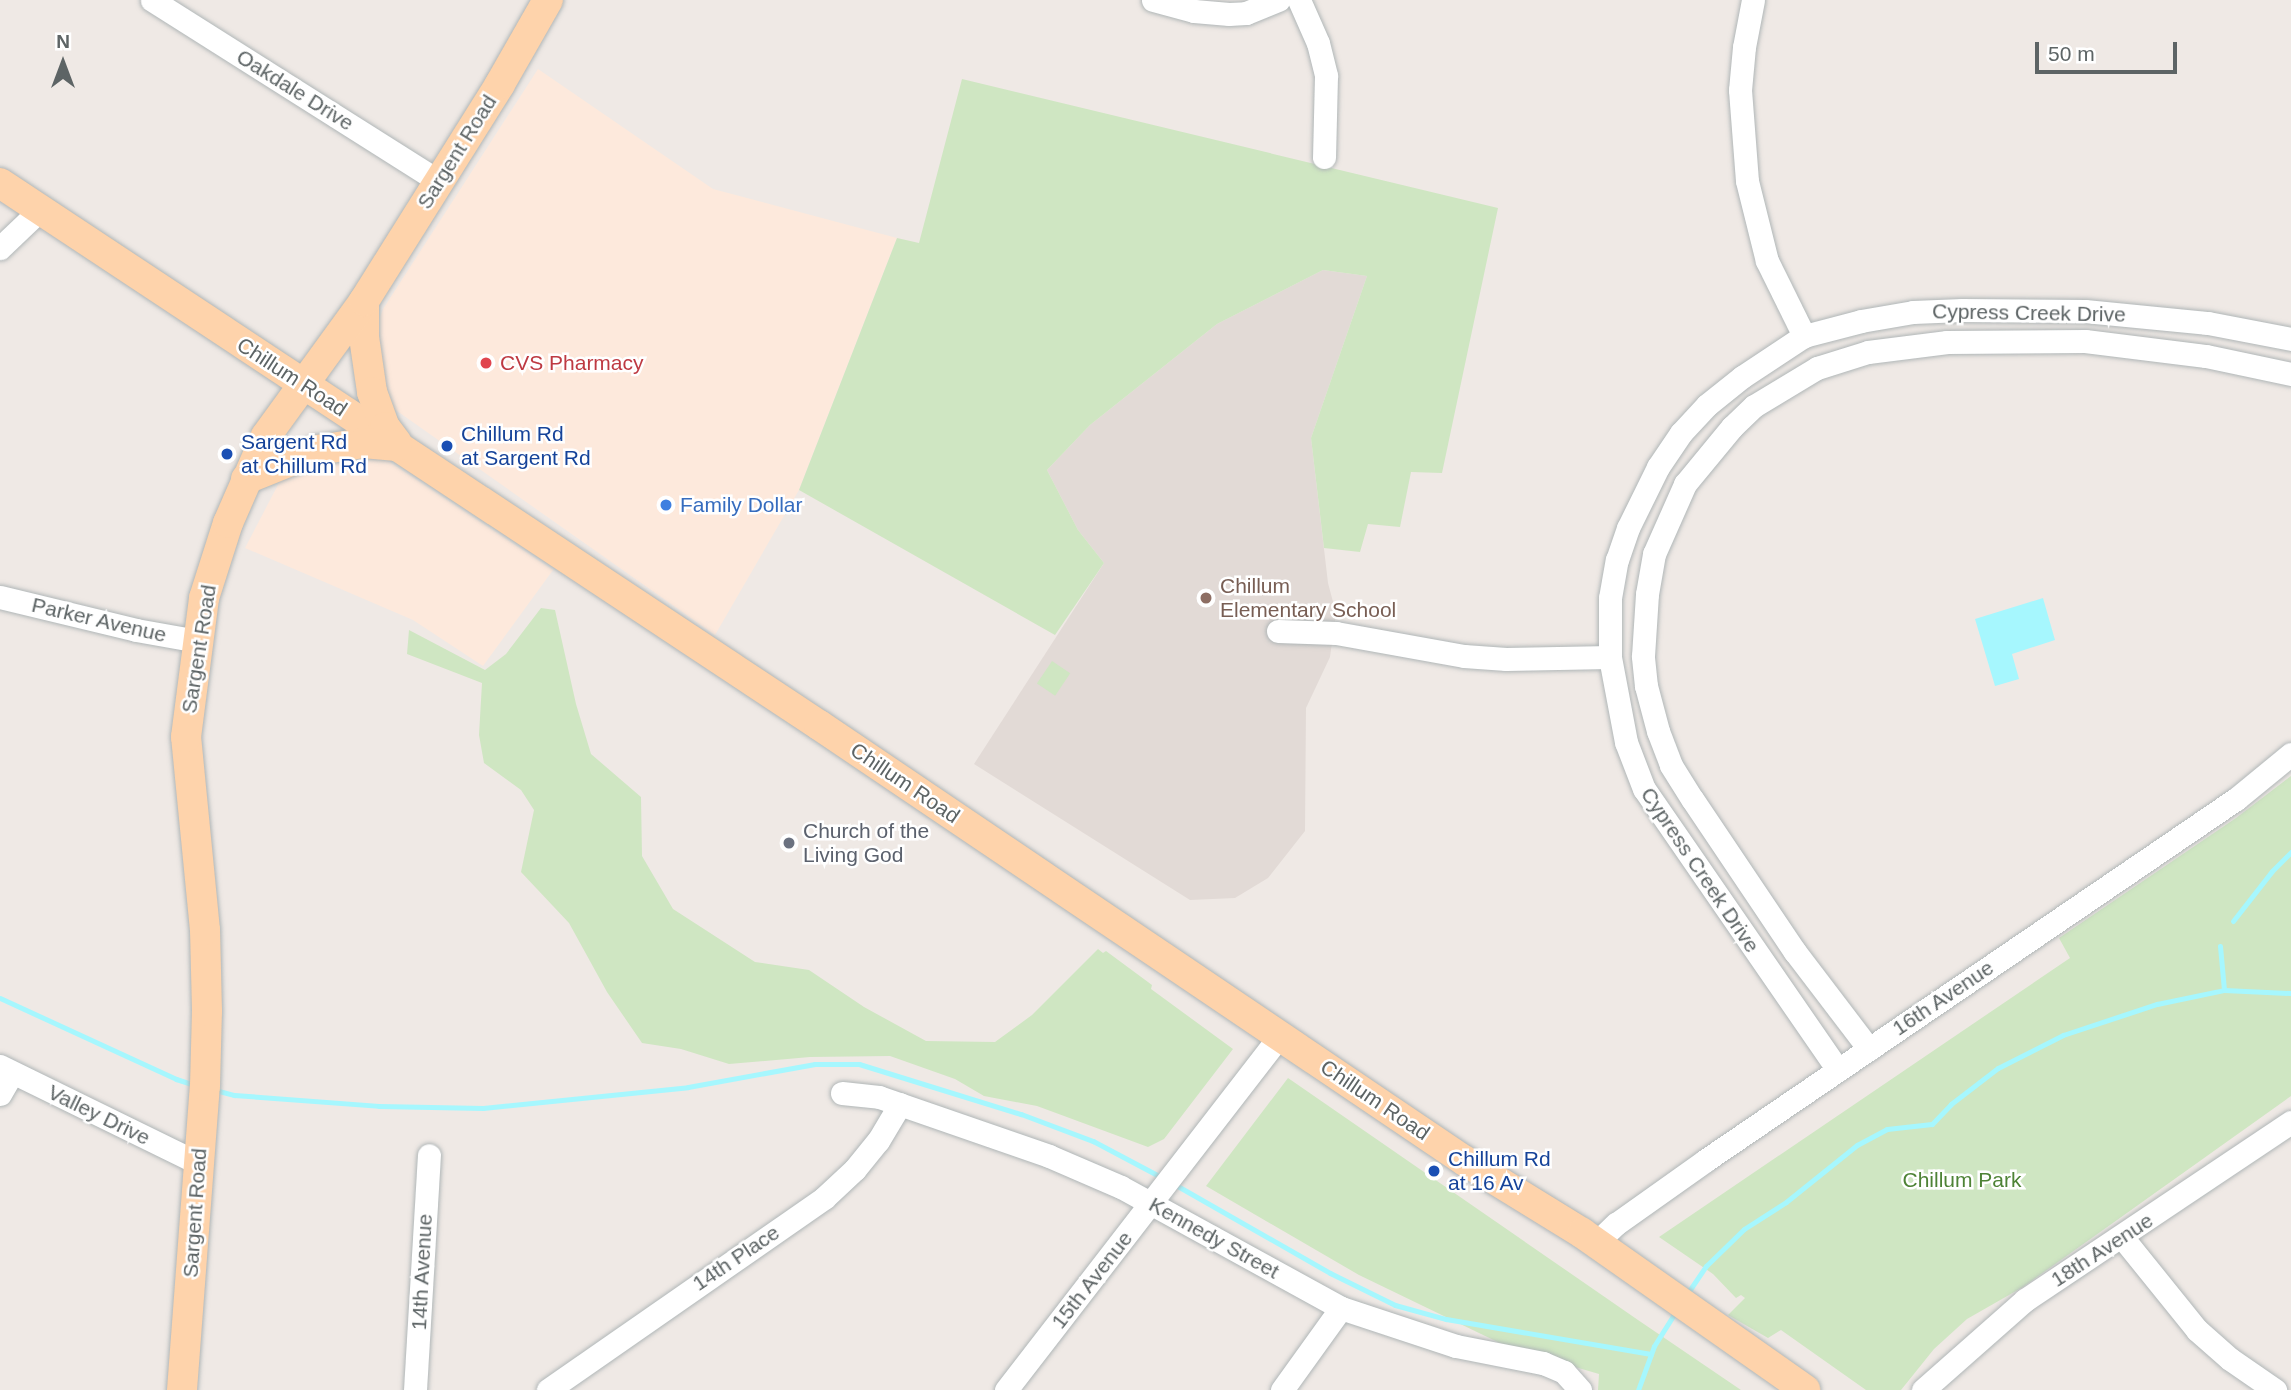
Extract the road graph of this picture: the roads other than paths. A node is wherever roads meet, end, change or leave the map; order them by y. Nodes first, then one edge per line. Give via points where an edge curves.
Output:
1 (152, 0) edge
2 (548, 0) edge
3 (1153, 0) edge
4 (1279, 0) edge
5 (1299, 0) edge
6 (1753, 0) edge
7 (1324, 157) dead end
8 (438, 181) junction
9 (0, 183) edge
10 (41, 209) junction
11 (0, 248) edge
12 (364, 301) junction
13 (1804, 336) junction
14 (2291, 339) edge
15 (2291, 374) edge
16 (302, 385) junction
17 (399, 446) junction
18 (246, 479) junction
19 (0, 597) edge
20 (1278, 631) dead end
21 (198, 641) junction
22 (1610, 657) junction
23 (2291, 754) edge
24 (1280, 1036) junction
25 (1869, 1049) junction
26 (6, 1069) edge
27 (1838, 1070) junction
28 (842, 1093) dead end
29 (0, 1094) edge
30 (900, 1104) junction
31 (2291, 1122) edge
32 (429, 1155) dead end
33 (198, 1163) junction
34 (1163, 1187) junction
35 (2122, 1237) junction
36 (1595, 1244) junction
37 (1341, 1308) junction
38 (182, 1390) edge
39 (415, 1390) edge
40 (548, 1390) edge
41 (1006, 1390) edge
42 (1282, 1390) edge
43 (1580, 1390) edge
44 (1805, 1390) edge
45 (1923, 1390) edge
46 (2276, 1390) edge

1 - 8 street, Oakdale Drive
2 - 8 main road, Sargent Road
3 - 4 street via 1229,14 1246,13
5 - 7 street via 1318,43 1326,76
6 - 13 street via 1740,90 1747,181 1766,261
8 - 12 main road, Sargent Road
9 - 10 main road, Chillum Road
10 - 11 street
10 - 16 main road, Chillum Road
12 - 16 main road, Sargent Road
12 - 17 main road via 366,365 372,392 385,427
13 - 14 street, Cypress Creek Drive via 1913,312 2016,308 2139,314
13 - 22 street, Cypress Creek Drive via 1707,405 1658,467 1616,560 1610,598
15 - 25 street, Cypress Creek Drive via 2206,356 2085,341 1947,342 1868,352 1817,368 1754,406 1685,484 1654,554 1647,594 1643,656 1658,731 1671,765 1714,831 1795,952
16 - 17 main road, Chillum Road
16 - 18 main road, Sargent Road via 266,436
17 - 18 main road via 363,443 318,450
17 - 24 main road, Chillum Road
18 - 21 main road, Sargent Road via 212,571
19 - 21 street, Parker Avenue
20 - 22 street via 1336,633 1464,656
21 - 33 main road, Sargent Road via 186,737 205,930 205,1086
22 - 27 street, Cypress Creek Drive via 1618,711 1644,789
23 - 25 street, 16th Avenue via 2236,799
24 - 34 street, 15th Avenue
24 - 36 main road, Chillum Road
25 - 27 street, 16th Avenue
26 - 29 street
26 - 33 street, Valley Drive
27 - 36 street, 16th Avenue via 1616,1224
28 - 30 street, Kennedy Street
30 - 34 street, Kennedy Street via 1049,1156
30 - 40 street, 14th Place via 878,1140 824,1198
31 - 35 street, 18th Avenue
32 - 39 street, 14th Avenue
33 - 38 main road, Sargent Road
34 - 37 street, Kennedy Street
34 - 41 street, 15th Avenue
35 - 45 street, 18th Avenue via 2025,1300
35 - 46 street via 2197,1330
36 - 44 main road, Chillum Road
37 - 42 street
37 - 43 street, Kennedy Street via 1456,1346 1543,1363 1564,1372

